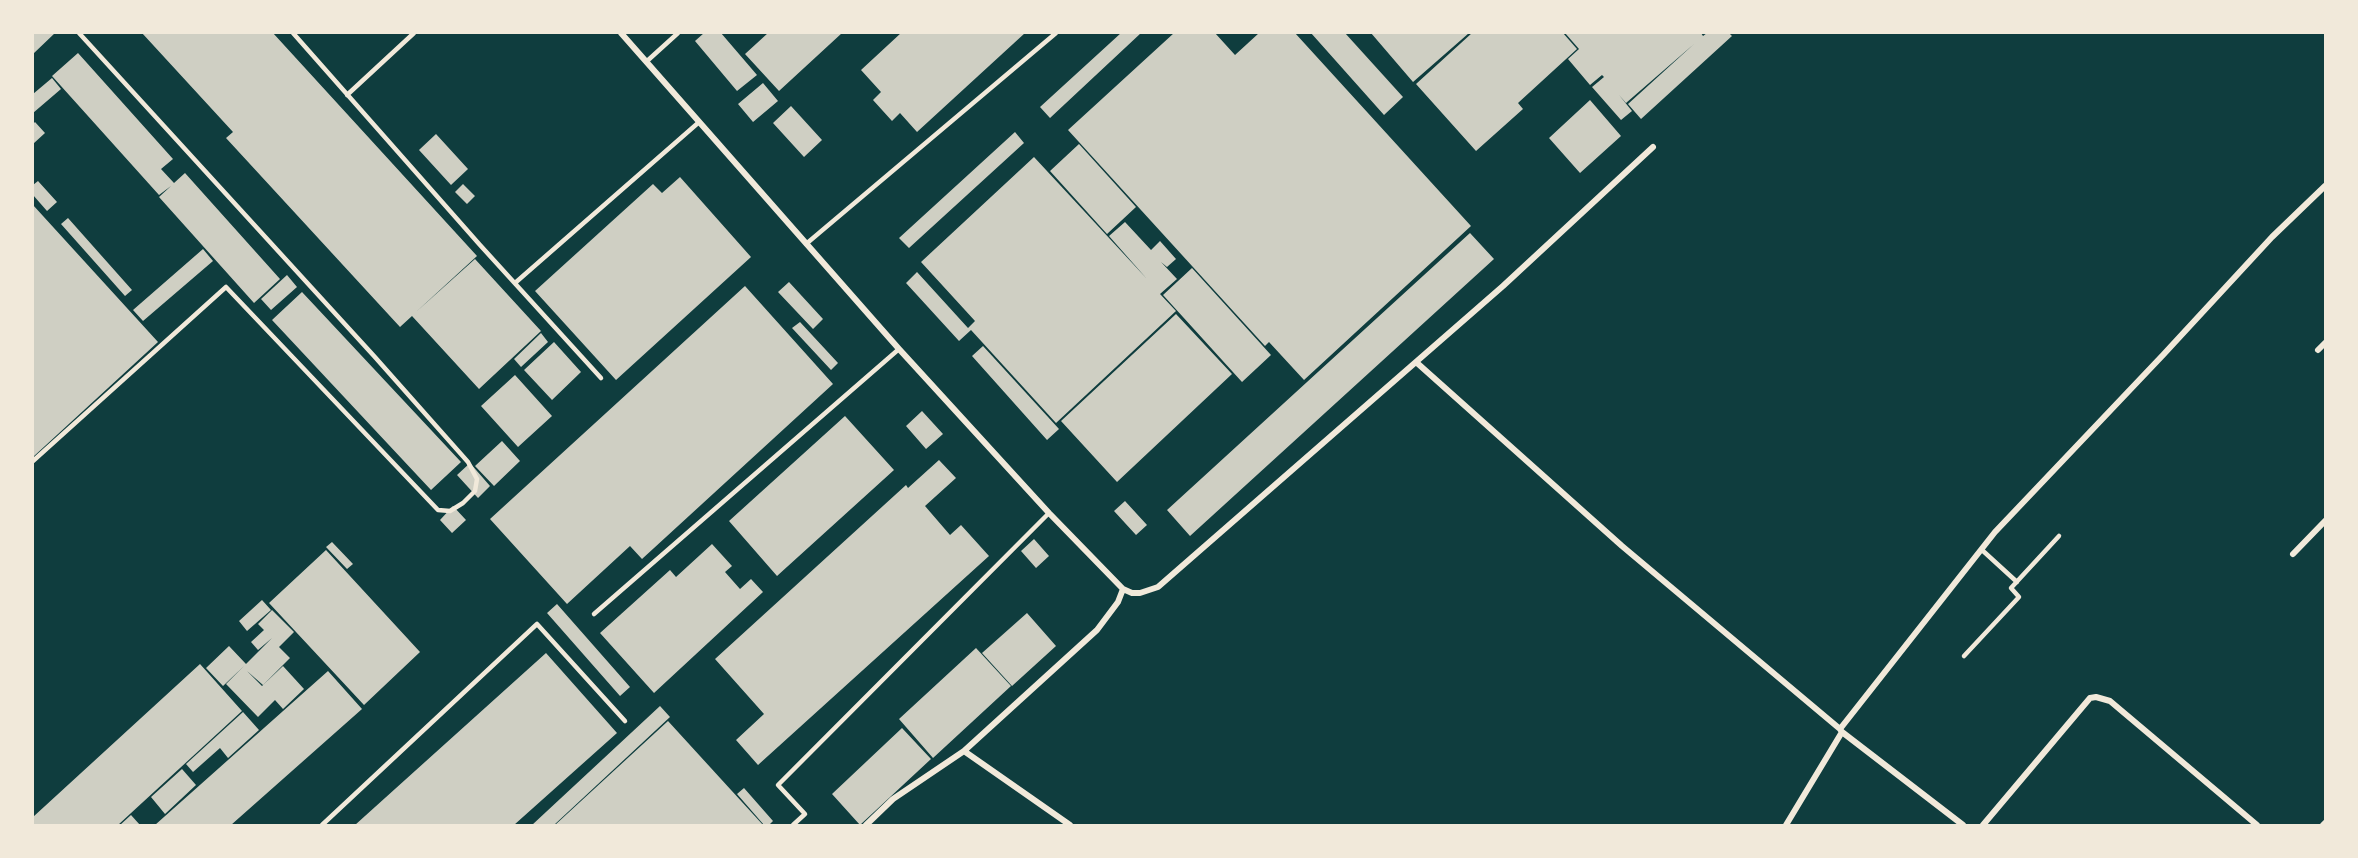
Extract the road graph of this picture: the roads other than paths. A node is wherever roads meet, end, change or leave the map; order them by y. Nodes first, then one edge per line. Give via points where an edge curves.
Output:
1 (80, 33) edge
2 (293, 33) edge
3 (414, 33) edge
4 (621, 33) edge
5 (678, 33) edge
6 (1056, 33) edge
7 (646, 62) junction
8 (347, 95) junction
9 (698, 123) junction
10 (1653, 147) dead end
11 (2325, 186) edge
12 (806, 244) junction
13 (515, 283) junction
14 (2325, 343) edge
15 (899, 349) junction
16 (2318, 350) dead end
17 (1416, 362) junction
18 (601, 378) dead end
19 (33, 461) edge
20 (1049, 513) junction
21 (2325, 521) edge
22 (2059, 536) dead end
23 (1982, 550) junction
24 (2293, 554) dead end
25 (2016, 582) junction
26 (1123, 590) junction
27 (594, 614) dead end
28 (1964, 656) dead end
29 (625, 722) dead end
30 (1841, 731) junction
31 (964, 751) junction
32 (322, 825) edge
33 (793, 825) edge
34 (866, 825) edge
35 (1070, 825) edge
36 (1786, 825) edge
37 (1963, 825) edge
38 (1983, 825) edge
39 (2257, 825) edge

1 - 19 lane via 468,462 477,478 476,491 450,511 438,510 226,287
2 - 8 lane
3 - 8 lane
4 - 7 street
5 - 7 lane
6 - 12 lane
7 - 9 street
8 - 13 lane
9 - 12 street
9 - 13 lane
10 - 17 street
11 - 23 street via 2272,237
12 - 15 street
13 - 18 lane
14 - 16 street
15 - 20 street
15 - 27 lane
17 - 26 street via 1158,587 1140,593
17 - 30 street via 1622,546
20 - 26 street
20 - 33 lane via 778,785 805,814
21 - 24 street
22 - 25 lane
23 - 25 lane
23 - 30 street
25 - 28 lane via 2011,588 2019,597
26 - 31 street via 1097,630
29 - 32 lane via 537,624
30 - 36 street
30 - 37 street
31 - 34 street via 892,799
31 - 35 street
38 - 39 street via 2090,698 2096,697 2110,701

